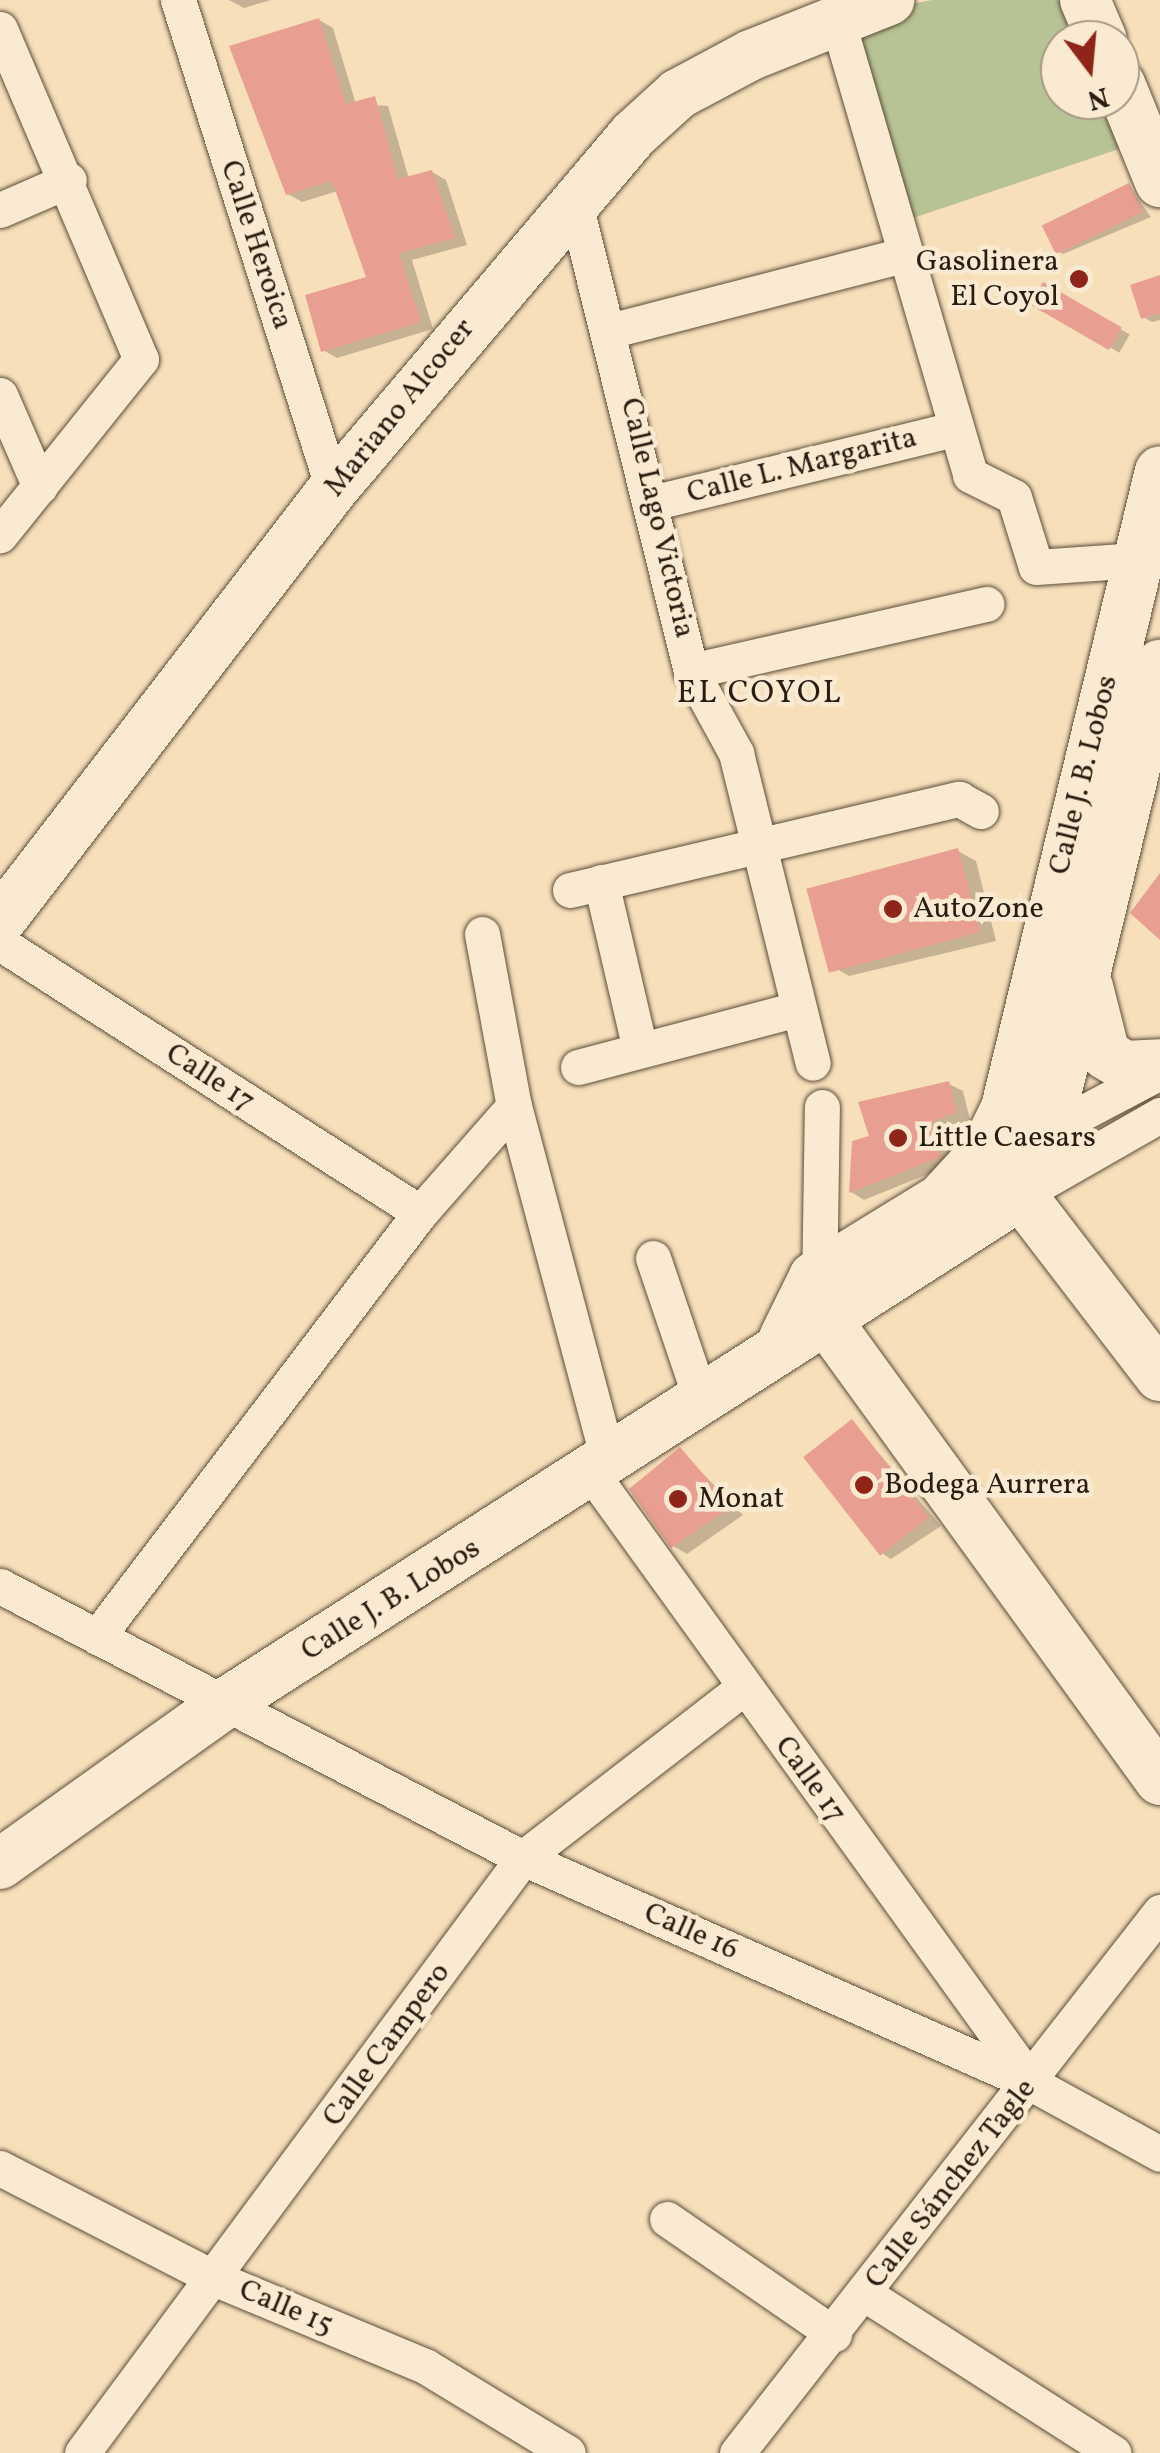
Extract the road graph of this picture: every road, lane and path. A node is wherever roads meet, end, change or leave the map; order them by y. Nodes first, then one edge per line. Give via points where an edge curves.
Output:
1 (178, 0) edge
2 (888, 0) edge
3 (828, 14) edge
4 (0, 30) edge
5 (1135, 120) edge
6 (69, 180) junction
7 (1160, 182) edge
8 (574, 198) junction
9 (0, 210) edge
10 (904, 255) junction
11 (613, 330) junction
12 (0, 395) edge
13 (950, 430) junction
14 (1160, 471) edge
15 (40, 487) junction
16 (333, 489) junction
17 (655, 502) junction
18 (0, 535) edge
19 (1138, 560) junction
20 (986, 604) dead end
21 (1160, 665) edge
22 (691, 670) junction
23 (981, 811) dead end
24 (757, 842) junction
25 (0, 921) edge
26 (482, 934) dead end
27 (0, 943) edge
28 (1088, 958) junction
29 (798, 1009) junction
30 (640, 1050) junction
31 (813, 1063) dead end
32 (1160, 1064) edge
33 (578, 1067) dead end
34 (1160, 1072) edge
35 (514, 1106) junction
36 (822, 1108) dead end
37 (1160, 1115) edge
38 (1046, 1136) junction
39 (985, 1150) junction
40 (1022, 1194) junction
41 (420, 1213) junction
42 (653, 1258) dead end
43 (809, 1312) junction
44 (1160, 1376) edge
45 (700, 1397) junction
46 (600, 1468) junction
47 (0, 1586) edge
48 (97, 1637) junction
49 (743, 1688) junction
50 (224, 1704) junction
51 (1154, 1763) edge
52 (523, 1858) junction
53 (0, 1864) edge
54 (1160, 1912) edge
55 (1031, 2083) junction
56 (1160, 2154) edge
57 (0, 2168) edge
58 (668, 2218) dead end
59 (216, 2279) junction
60 (865, 2294) junction
61 (834, 2334) junction
62 (82, 2453) edge
63 (568, 2453) edge
64 (737, 2453) edge
65 (1114, 2453) edge

1 - 16 street, Calle Heroica
2 - 3 main road, Mariano Alcocer
3 - 8 main road, Mariano Alcocer via 678,94
3 - 10 street
4 - 6 street
5 - 7 main road
6 - 9 street
6 - 15 street via 140,359
8 - 11 street, Calle Lago Victoria
8 - 16 main road, Mariano Alcocer
10 - 11 street
10 - 13 street
11 - 17 street, Calle Lago Victoria
12 - 15 street
13 - 17 street, Calle L. Margarita
13 - 19 street via 970,475 1014,497 1036,567
14 - 19 main road, Calle J. B. Lobos
15 - 18 street
16 - 25 main road, Mariano Alcocer
17 - 22 street, Calle Lago Victoria
19 - 39 main road, Calle J. B. Lobos via 1006,1108
20 - 22 street
21 - 28 main road, Calle J. B. Lobos
22 - 24 street, Calle Lago Victoria via 736,753
23 - 24 street via 959,798
24 - 29 street, Calle Lago Victoria
24 - 30 street via 586,886
26 - 35 street
27 - 41 street, Calle 17
28 - 32 main road via 1099,1047 1118,1064
28 - 38 main road, Calle J. B. Lobos
29 - 30 street
29 - 31 street, Calle Lago Victoria
30 - 33 street
34 - 38 street
35 - 41 street
35 - 46 street
36 - 43 street
37 - 40 street
38 - 39 street
38 - 40 main road, Calle J. B. Lobos
39 - 40 main road
39 - 43 main road, Calle J. B. Lobos via 941,1199
40 - 43 main road, Calle J. B. Lobos
40 - 44 main road
41 - 48 street
42 - 45 street
43 - 45 main road, Calle J. B. Lobos
43 - 51 main road
45 - 46 main road, Calle J. B. Lobos
46 - 49 street, Calle 17
46 - 50 main road, Calle J. B. Lobos
47 - 48 street, Calle 16
48 - 50 street, Calle 16
49 - 52 street, Calle Campero
49 - 55 street, Calle 17
50 - 52 street, Calle 16
50 - 53 main road, Calle J. B. Lobos
52 - 55 street, Calle 16
52 - 59 street, Calle Campero
54 - 55 street, Calle Sánchez Tagle
55 - 56 street, Calle 16
55 - 60 street, Calle Sánchez Tagle
57 - 59 street, Calle 15
58 - 61 street
59 - 62 street, Calle Campero
59 - 63 street, Calle 15 via 425,2366
60 - 61 street, Calle Sánchez Tagle
60 - 65 street
61 - 64 street, Calle Sánchez Tagle

